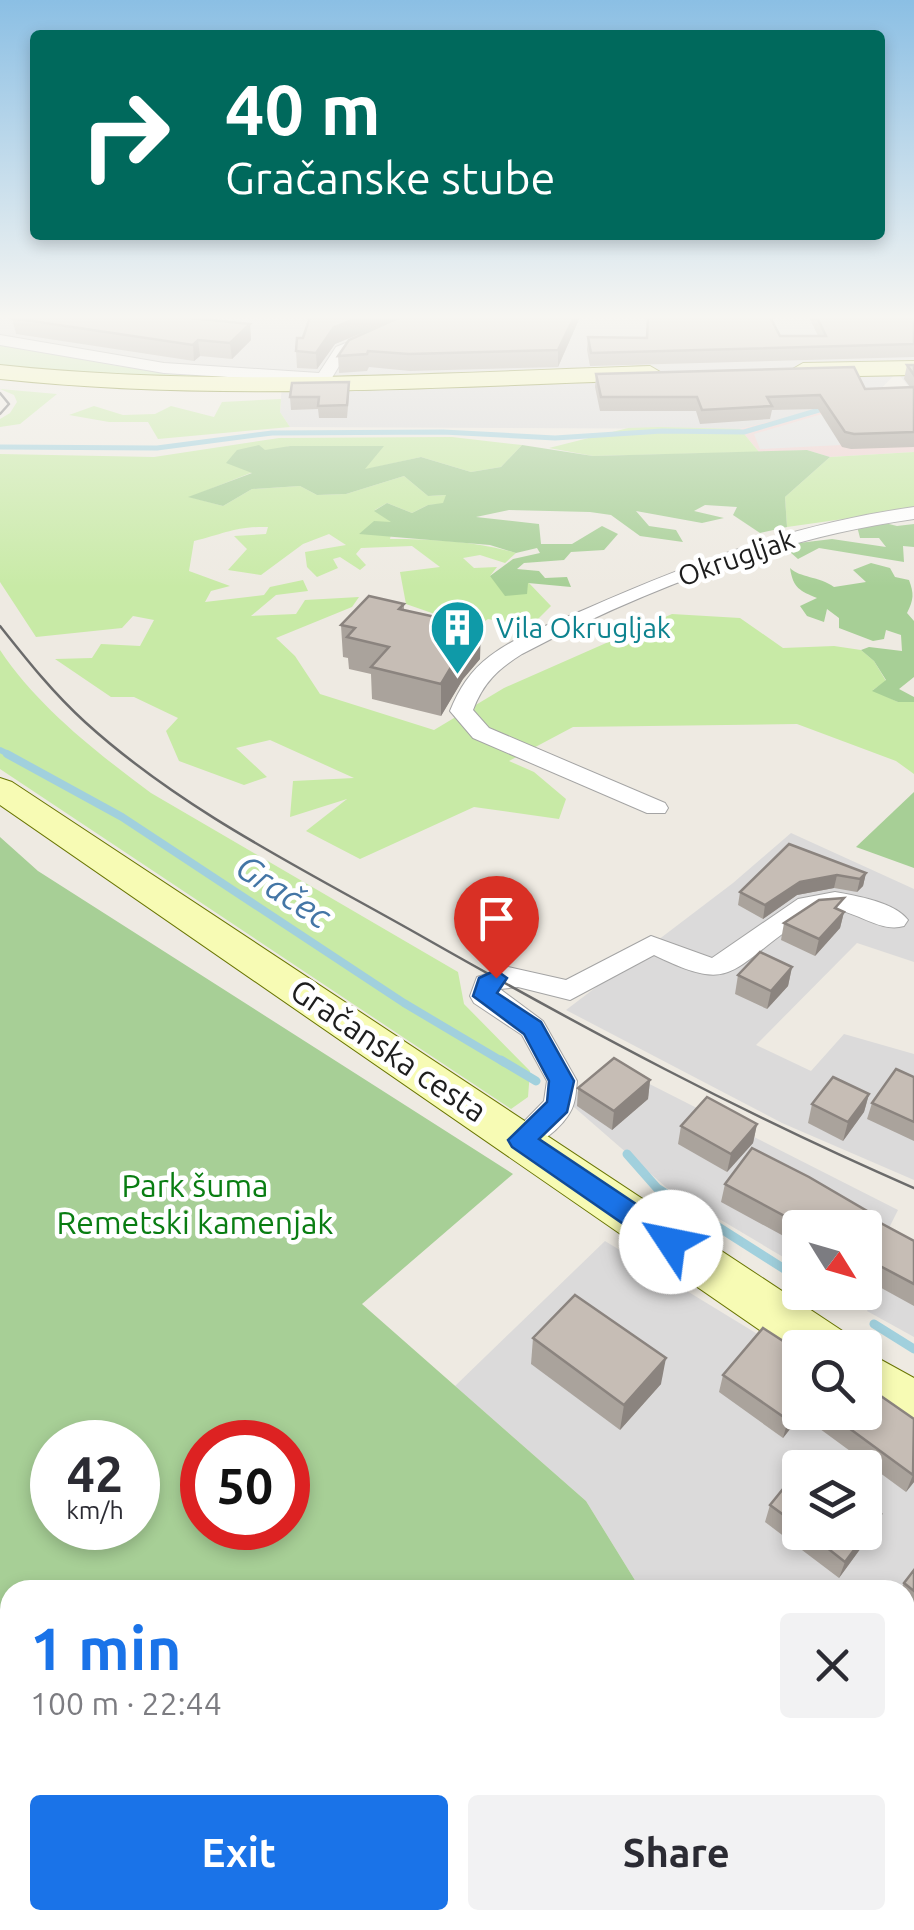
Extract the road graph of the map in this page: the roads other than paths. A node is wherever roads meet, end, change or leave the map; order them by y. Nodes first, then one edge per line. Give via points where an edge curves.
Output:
1 (914, 513) edge
2 (0, 789) edge
3 (656, 808) dead end
4 (895, 920) dead end
5 (521, 1140) junction
6 (800, 1330) edge
7 (882, 1385) edge
8 (914, 1406) edge

1 - 3 street, Okrugljak via 832,525 679,575 509,651 466,696 461,711 482,733
2 - 5 main road, Gračanska cesta
4 - 5 street via 845,900 820,899 715,967 651,944 570,990 518,976 496,978 484,996 533,1028 562,1081 558,1106
5 - 6 main road, Gračanska cesta
7 - 8 main road

